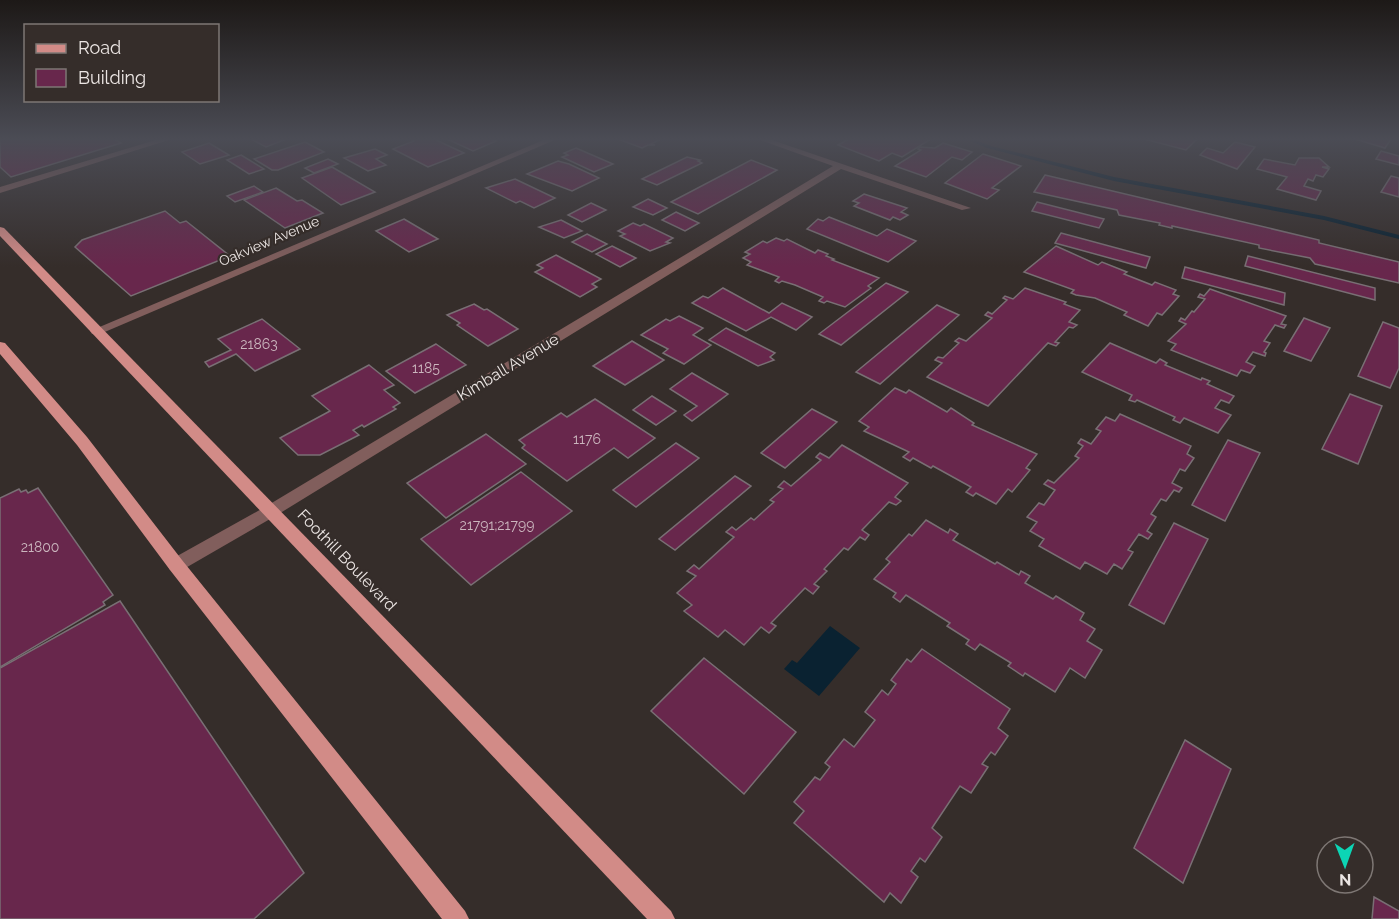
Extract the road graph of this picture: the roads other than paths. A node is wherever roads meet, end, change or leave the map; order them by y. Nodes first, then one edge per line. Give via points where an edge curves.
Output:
1 (27, 182) edge
2 (451, 182) edge
3 (813, 182) edge
4 (884, 182) edge
5 (0, 190) edge
6 (966, 208) dead end
7 (0, 230) edge
8 (96, 331) junction
9 (0, 346) edge
10 (271, 511) junction
11 (176, 565) junction
12 (457, 919) edge
13 (663, 919) edge

1 - 5 street
2 - 8 street, Oakview Avenue
3 - 10 street, Kimball Avenue
4 - 6 street
7 - 8 main road, Foothill Boulevard
8 - 10 main road, Foothill Boulevard
9 - 11 main road via 82,441
10 - 11 street, Kimball Avenue
10 - 13 main road, Foothill Boulevard
11 - 12 main road

